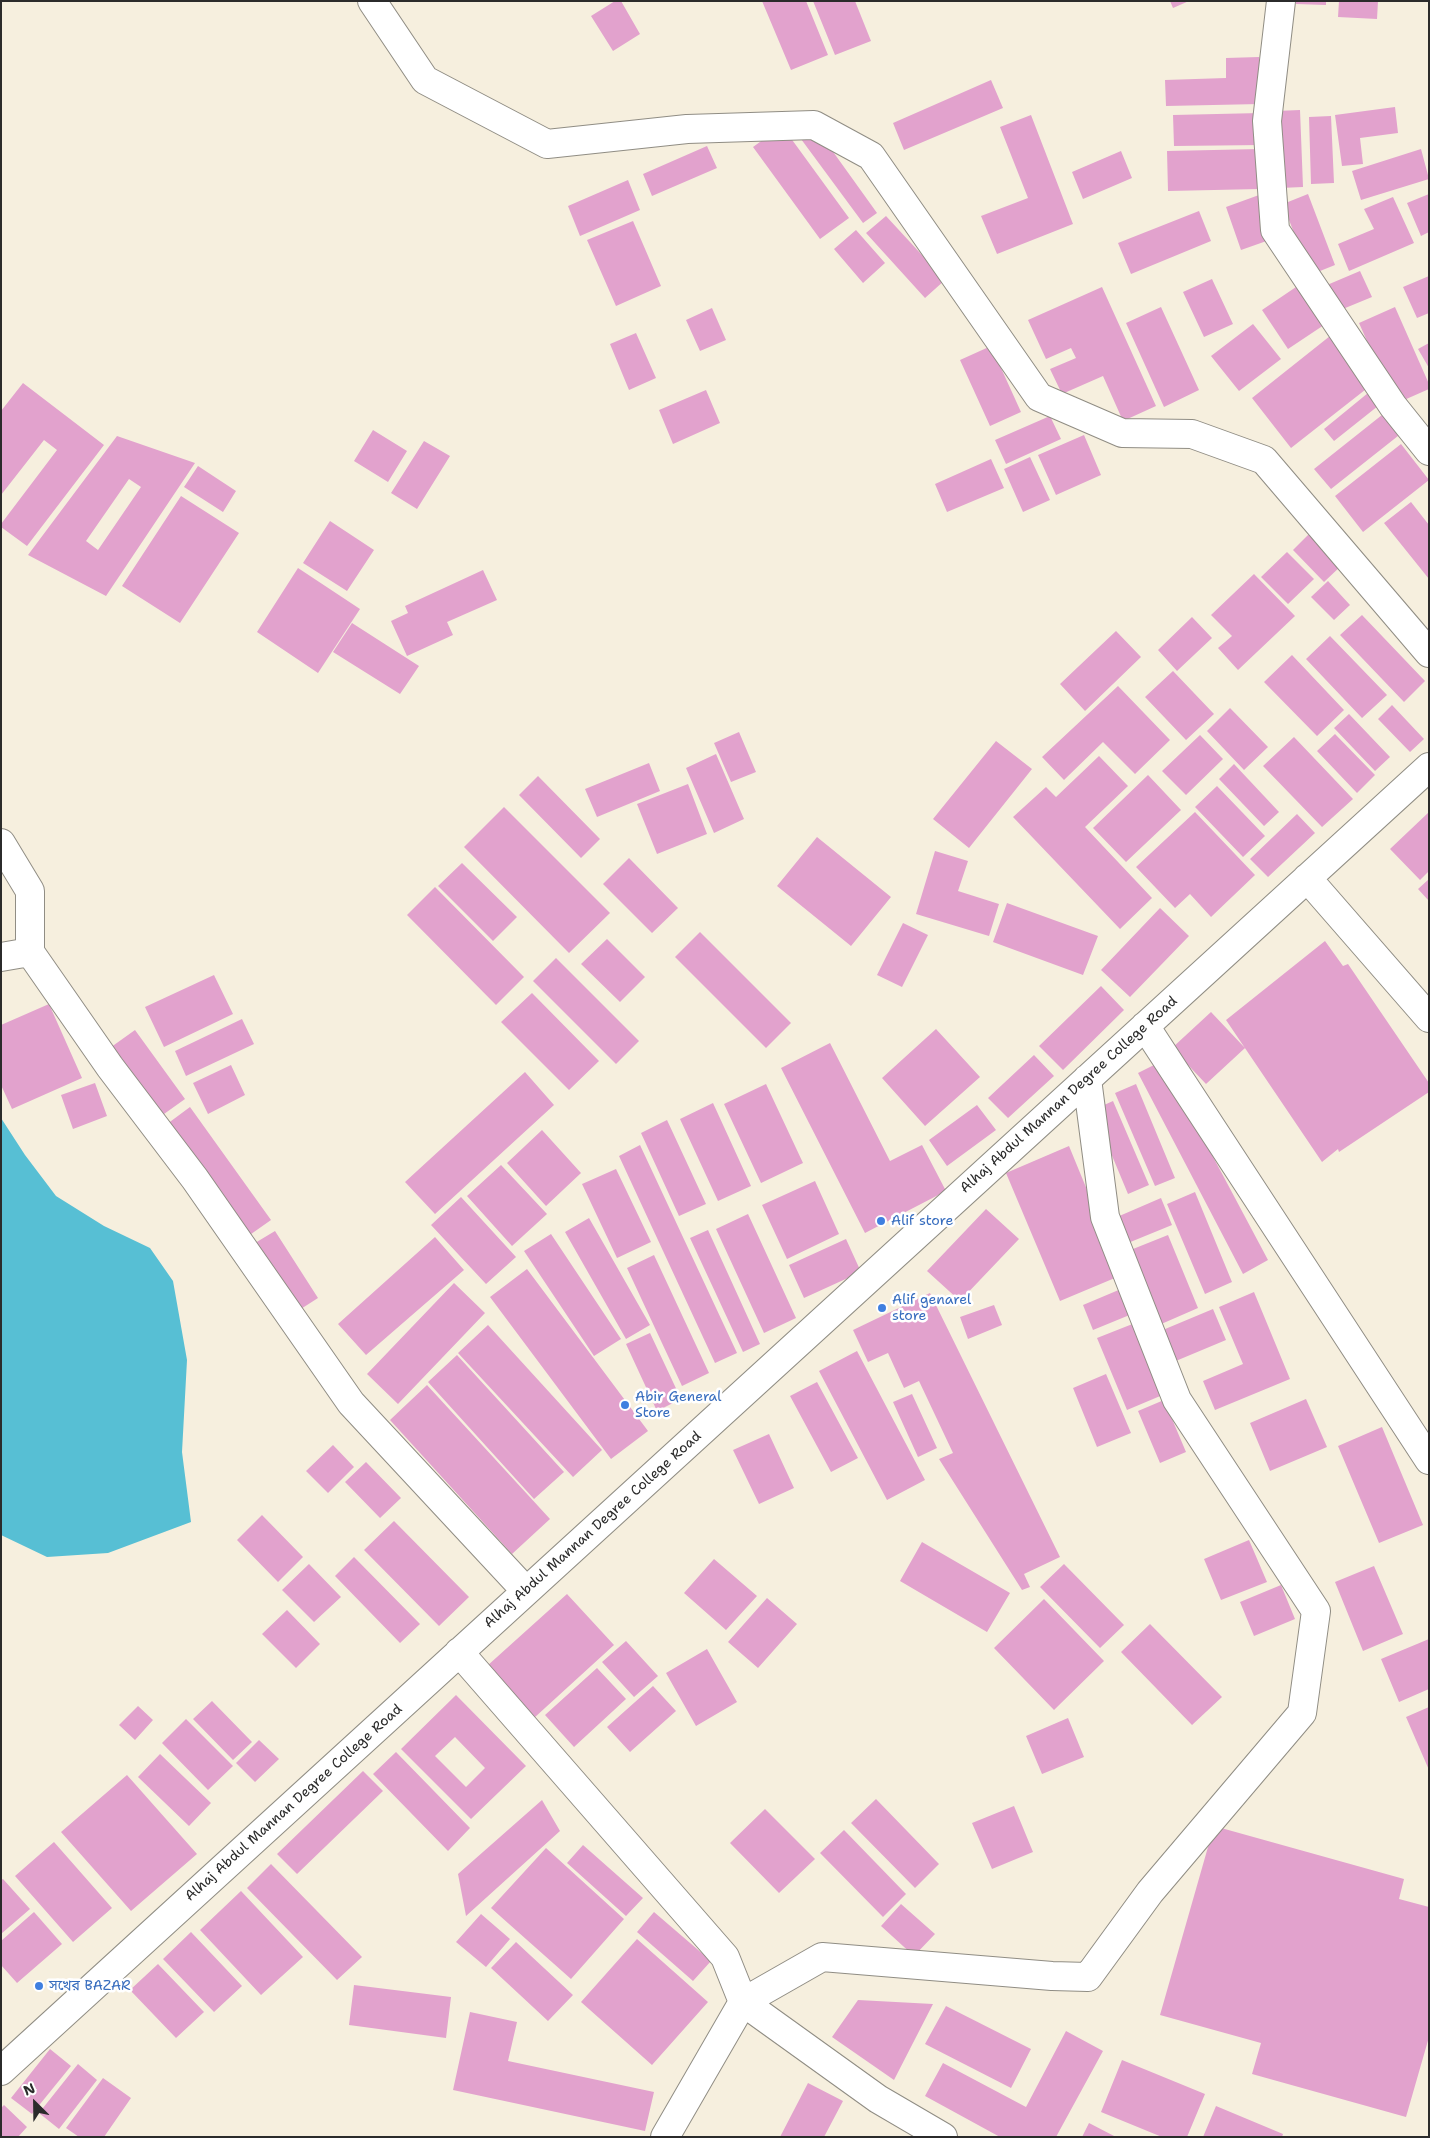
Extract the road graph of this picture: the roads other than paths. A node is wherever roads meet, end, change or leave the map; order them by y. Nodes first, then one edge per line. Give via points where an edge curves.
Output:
1 (372, 1) edge
2 (1281, 1) edge
3 (1429, 451) edge
4 (1429, 653) edge
5 (1429, 767) edge
6 (1, 843) edge
7 (1307, 878) junction
8 (30, 952) junction
9 (1, 957) edge
10 (1429, 1018) edge
11 (1145, 1026) junction
12 (1087, 1079) junction
13 (1429, 1460) edge
14 (526, 1591) junction
15 (459, 1652) junction
16 (743, 2002) junction
17 (1, 2071) edge
18 (665, 2137) edge
19 (943, 2137) edge

1 - 4 street via 426,80 547,144 687,129 814,125 871,156 1039,397 1122,433 1192,434 1264,460
2 - 3 street via 1267,122 1275,230 1394,406
5 - 7 street, Alhaj Abdul Mannan Degree College Road
6 - 8 street via 30,892
7 - 10 street
7 - 11 street, Alhaj Abdul Mannan Degree College Road
8 - 9 street
8 - 14 street via 110,1067 195,1179 351,1403
11 - 12 street, Alhaj Abdul Mannan Degree College Road
11 - 13 street
12 - 14 street, Alhaj Abdul Mannan Degree College Road
12 - 16 street via 1105,1217 1177,1400 1316,1611 1302,1713 1150,1892 1088,1977 822,1958
14 - 15 street, Alhaj Abdul Mannan Degree College Road
15 - 16 street via 725,1957
15 - 17 street, Alhaj Abdul Mannan Degree College Road
16 - 18 street
16 - 19 street via 878,2099

